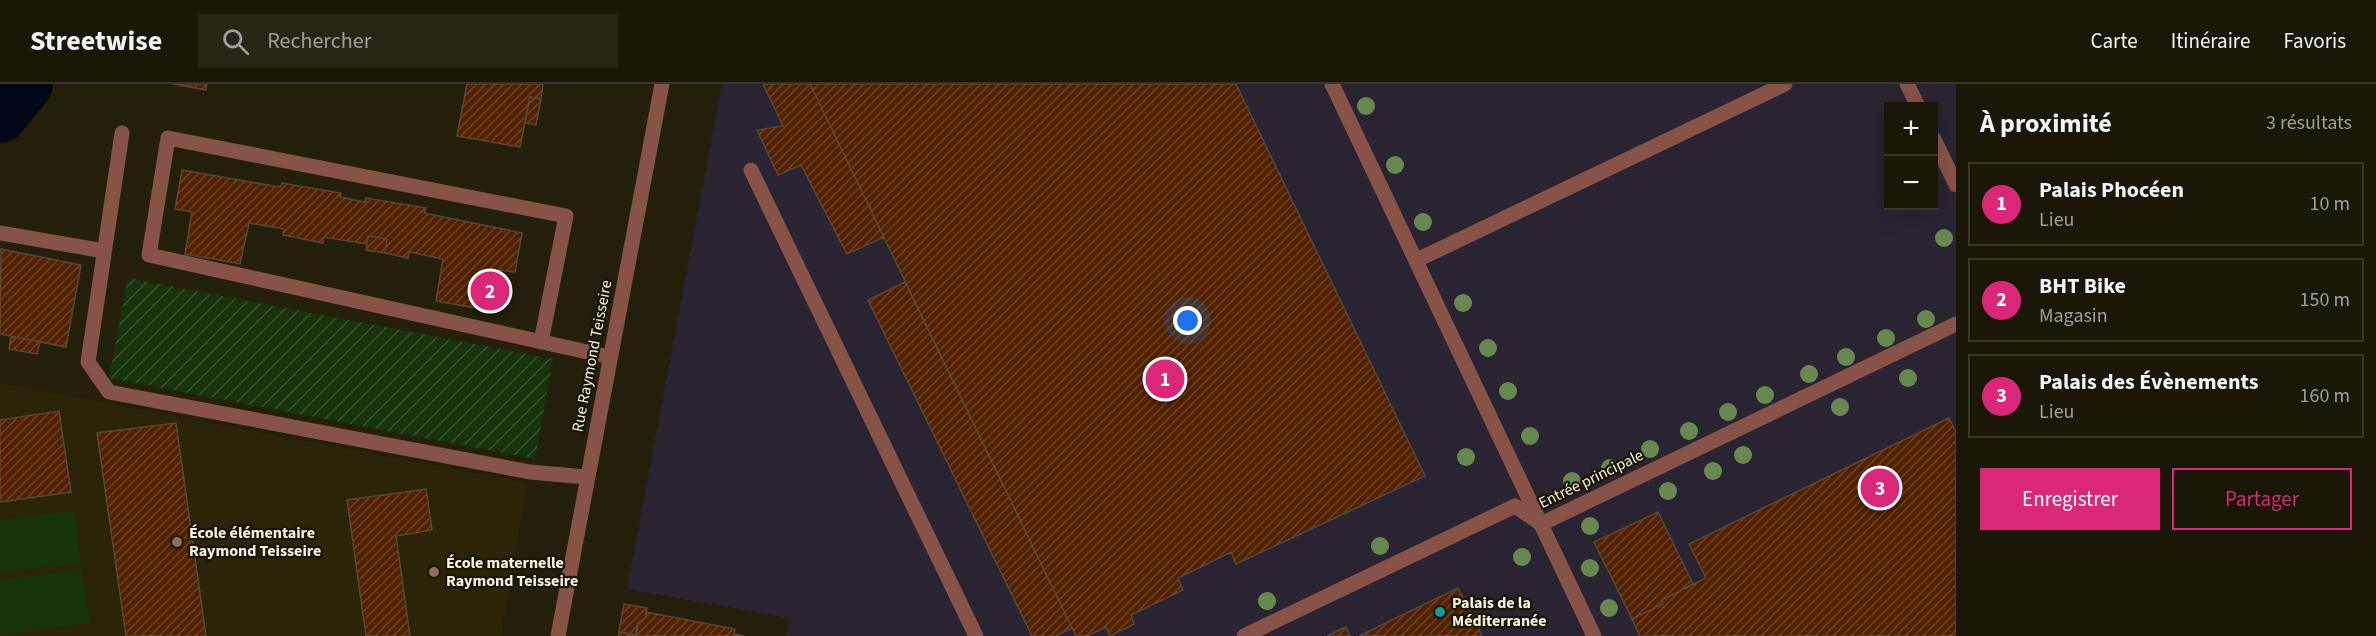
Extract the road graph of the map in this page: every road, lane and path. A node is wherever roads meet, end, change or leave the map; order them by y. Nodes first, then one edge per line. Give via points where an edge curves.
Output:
1 (662, 84) edge
2 (1332, 84) edge
3 (1785, 84) edge
4 (1907, 84) edge
5 (1916, 102) edge
6 (122, 132) dead end
7 (1938, 147) edge
8 (751, 170) dead end
9 (1956, 183) edge
10 (0, 233) edge
11 (104, 251) junction
12 (1417, 260) junction
13 (1956, 324) edge
14 (541, 342) junction
15 (610, 357) junction
16 (586, 477) junction
17 (1541, 524) junction
18 (558, 636) edge
19 (976, 636) edge
20 (1244, 636) edge
21 (1594, 636) edge

1 - 15 street, Rue Raymond Teisseire
2 - 12 street
3 - 12 street
4 - 5 street
6 - 11 street
7 - 9 street
8 - 19 street
10 - 11 street
11 - 16 street via 88,362 109,392 530,472
12 - 17 street
13 - 17 street, Entrée principale
14 - 14 street via 149,255 168,138 567,216
14 - 15 street
15 - 16 street, Rue Raymond Teisseire
16 - 18 street, Rue Raymond Teisseire
17 - 20 street, Entrée principale via 1515,506
17 - 21 street

